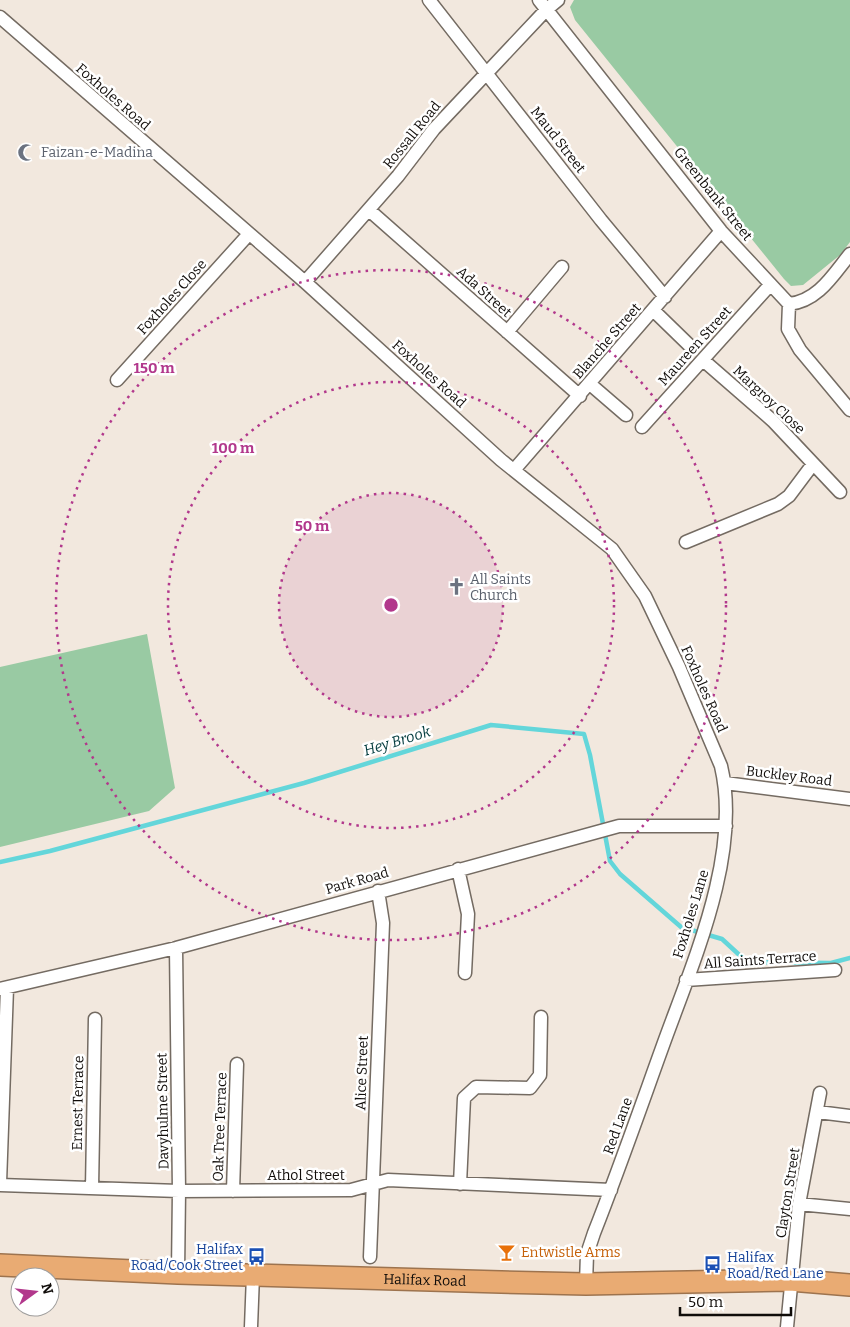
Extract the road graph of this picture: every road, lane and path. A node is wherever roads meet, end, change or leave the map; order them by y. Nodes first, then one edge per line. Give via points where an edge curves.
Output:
1 (429, 0) edge
2 (558, 0) edge
3 (542, 5) edge
4 (0, 17) edge
5 (486, 72) junction
6 (369, 210) junction
7 (721, 231) junction
8 (248, 235) junction
9 (850, 254) edge
10 (562, 267) dead end
11 (305, 282) junction
12 (770, 285) junction
13 (665, 297) junction
14 (789, 304) junction
15 (653, 310) junction
16 (507, 332) junction
17 (689, 345) dead end
18 (702, 360) junction
19 (118, 380) dead end
20 (590, 384) junction
21 (580, 396) junction
22 (850, 410) edge
23 (626, 415) dead end
24 (642, 427) dead end
25 (813, 464) junction
26 (514, 470) junction
27 (840, 492) dead end
28 (686, 542) dead end
29 (725, 783) junction
30 (850, 799) edge
31 (726, 826) junction
32 (458, 869) junction
33 (378, 891) junction
34 (176, 948) junction
35 (835, 970) dead end
36 (465, 973) dead end
37 (686, 980) junction
38 (4, 988) edge
39 (541, 1017) dead end
40 (95, 1019) dead end
41 (237, 1064) dead end
42 (820, 1093) dead end
43 (818, 1112) junction
44 (850, 1116) edge
45 (0, 1184) edge
46 (460, 1184) junction
47 (372, 1185) junction
48 (92, 1188) junction
49 (611, 1190) junction
50 (179, 1191) junction
51 (233, 1191) junction
52 (799, 1204) junction
53 (850, 1208) edge
54 (370, 1257) dead end
55 (0, 1265) edge
56 (178, 1273) junction
57 (252, 1275) junction
58 (790, 1280) junction
59 (586, 1284) junction
60 (850, 1285) edge
61 (252, 1327) edge
62 (787, 1327) edge

1 - 5 street, Maud Street
2 - 3 street, Rossall Road
3 - 5 street, Rossall Road
3 - 7 street, Greenbank Street
4 - 8 street, Foxholes Road
5 - 6 street, Rossall Road via 434,129
5 - 13 street, Maud Street
6 - 11 street, Rossall Road
6 - 16 street, Ada Street
7 - 12 street, Greenbank Street
7 - 13 street, Blanche Street
8 - 11 street, Foxholes Road
8 - 19 street, Foxholes Close
9 - 14 street via 816,294
10 - 16 street
11 - 26 street, Foxholes Road
12 - 14 street, Greenbank Street
12 - 18 street, Maureen Street
13 - 15 street, Blanche Street
14 - 22 street via 788,329 800,350
15 - 17 street
15 - 20 street, Blanche Street
16 - 21 street, Ada Street
18 - 24 street, Maureen Street
18 - 25 street, Margroy Close via 773,421
20 - 21 street, Blanche Street
20 - 23 street
21 - 26 street, Blanche Street
25 - 27 street, Margroy Close
25 - 28 street via 789,496 778,504
26 - 29 street, Foxholes Road via 612,549 645,596 704,726
29 - 30 street, Buckley Road
29 - 31 street, Foxholes Road
31 - 32 street, Park Road via 619,826
31 - 37 street, Foxholes Lane via 720,874
32 - 33 street, Park Road
32 - 36 street via 468,914
33 - 34 street, Park Road
33 - 47 street, Alice Street via 383,923
34 - 38 street, Park Road
34 - 50 street, Davyhulme Street
35 - 37 street, All Saints Terrace
37 - 49 street, Red Lane
38 - 45 street
39 - 46 street via 540,1075 530,1088 476,1087 464,1098
40 - 48 street, Ernest Terrace
41 - 51 street, Oak Tree Terrace
42 - 43 street, Clayton Street
43 - 44 street
43 - 52 street, Clayton Street
45 - 48 street, Athol Street
46 - 47 street, Athol Street via 388,1180
46 - 49 street, Athol Street
47 - 51 street, Athol Street via 351,1190
47 - 54 street, Alice Street
48 - 50 street, Athol Street
49 - 59 street, Red Lane via 587,1254
50 - 51 street, Athol Street
50 - 56 street, Davyhulme Street
52 - 53 street
52 - 58 street, Clayton Street
55 - 56 highway, Halifax Road
56 - 57 highway, Halifax Road
57 - 59 highway, Halifax Road
57 - 61 street
58 - 59 highway, Halifax Road
58 - 60 highway, Halifax Road
58 - 62 street, Clayton Street

